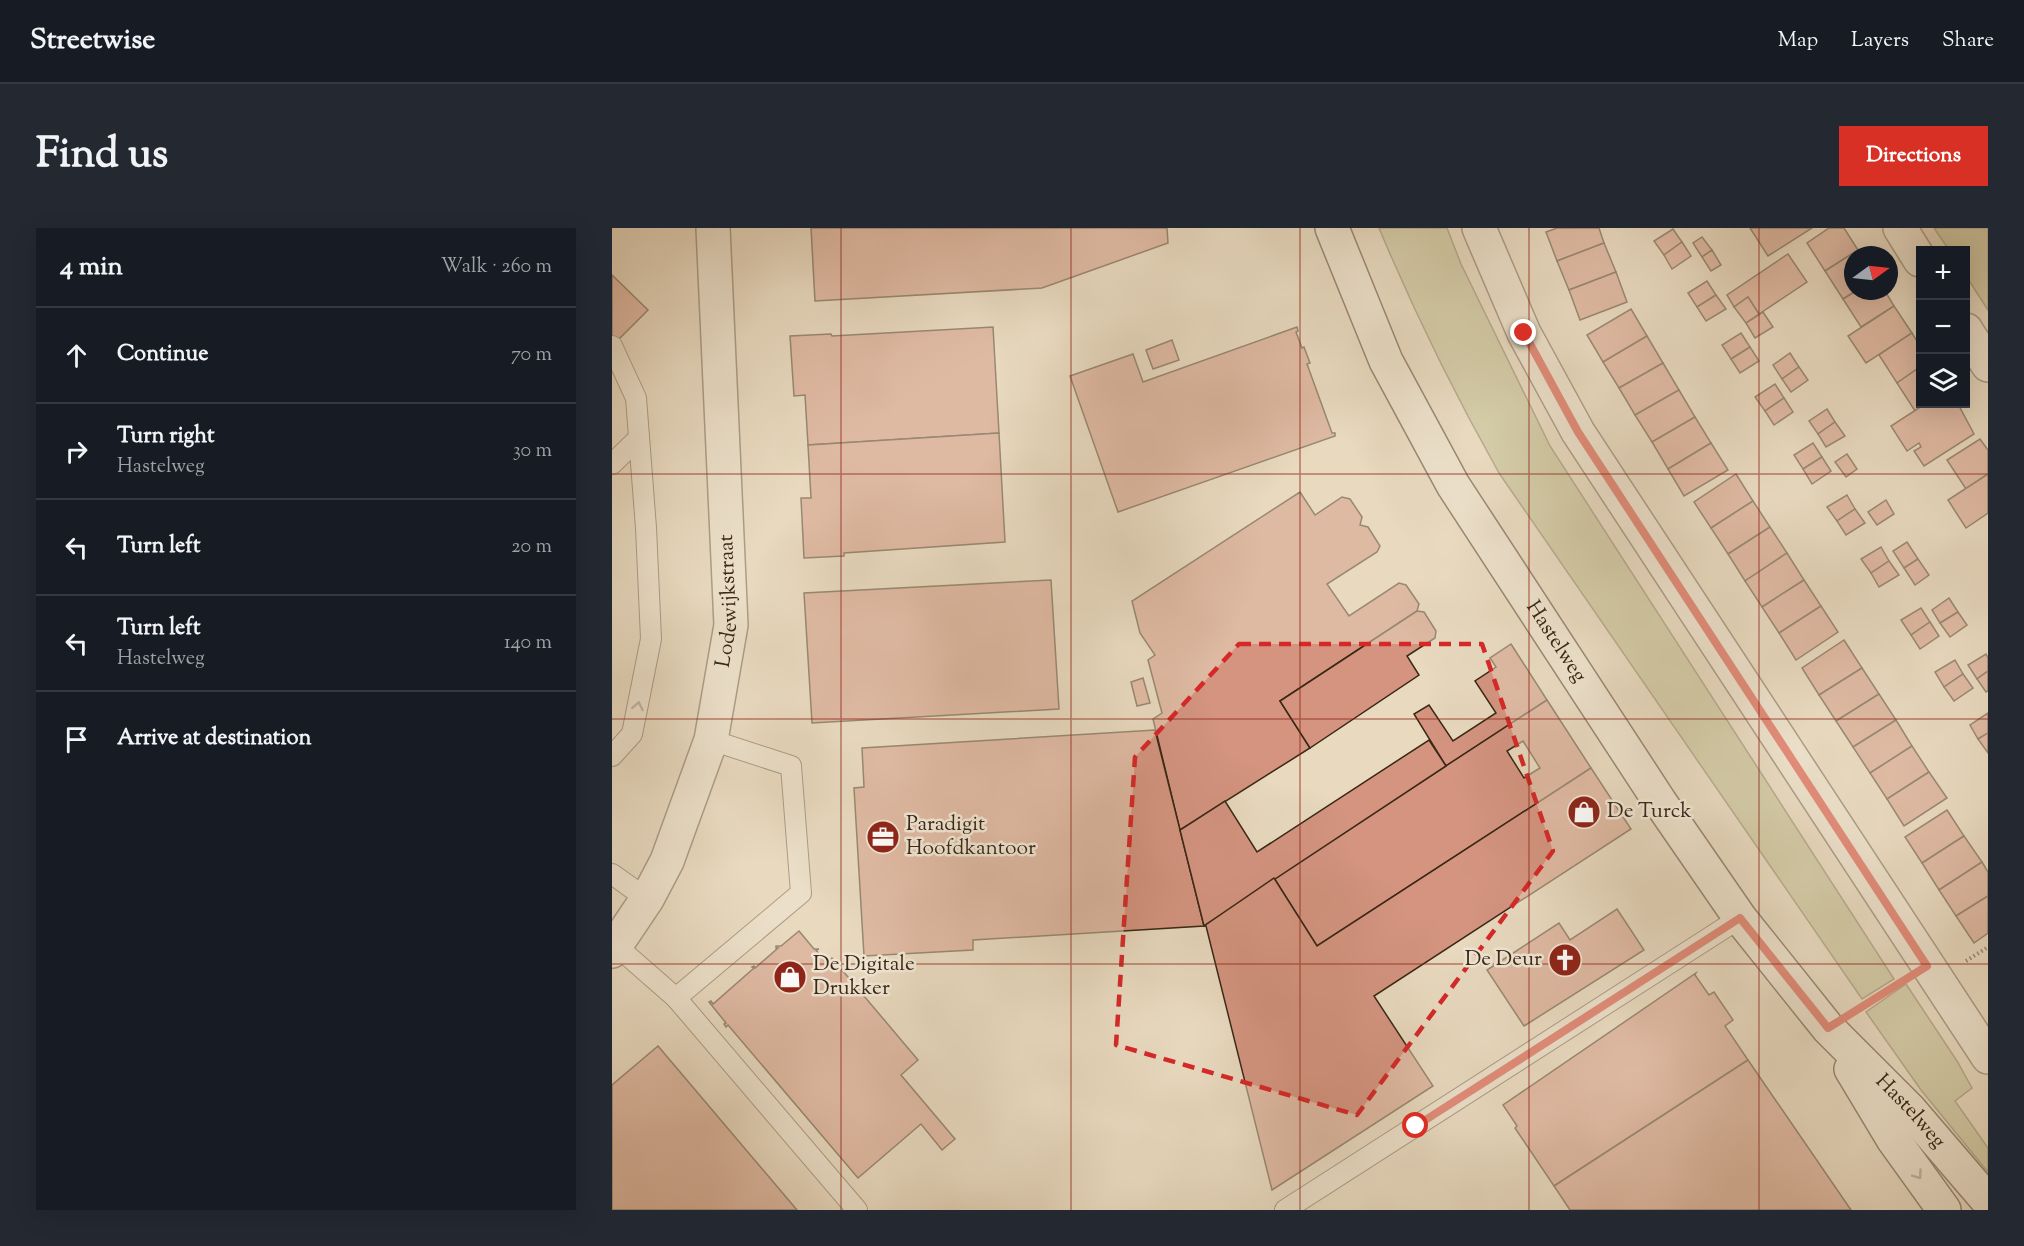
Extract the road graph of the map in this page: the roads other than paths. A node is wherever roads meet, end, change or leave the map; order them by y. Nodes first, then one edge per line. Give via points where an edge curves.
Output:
1 (713, 228) edge
2 (1332, 228) edge
3 (1479, 228) edge
4 (1900, 228) edge
5 (1916, 254) edge
6 (1970, 338) edge
7 (612, 346) edge
8 (1988, 365) edge
9 (639, 438) junction
10 (612, 464) edge
11 (711, 740) junction
12 (612, 756) edge
13 (612, 874) edge
14 (646, 899) junction
15 (1740, 918) junction
16 (613, 946) edge
17 (676, 998) junction
18 (1828, 1028) junction
19 (1988, 1057) edge
20 (1988, 1201) edge
21 (857, 1210) edge
22 (1285, 1210) edge
23 (1944, 1210) edge

1 - 11 street, Lodewijkstraat via 730,625
2 - 15 street, Hastelweg via 1386,361 1453,485
3 - 19 street via 1524,333 1578,432
4 - 5 street
6 - 8 street
7 - 9 lane via 636,398
9 - 10 lane
12 -> 9 lane via 632,734 651,639
11 - 14 street, Lodewijkstraat via 667,861
11 - 17 lane via 791,766 801,892
13 - 14 lane
14 - 16 street, Lodewijkstraat
15 - 18 street, Hastelweg
15 - 22 lane
16 - 17 lane
17 - 21 lane
18 - 20 street, Hastelweg via 1910,1110
18 -> 23 street, Hastelweg via 1893,1139

